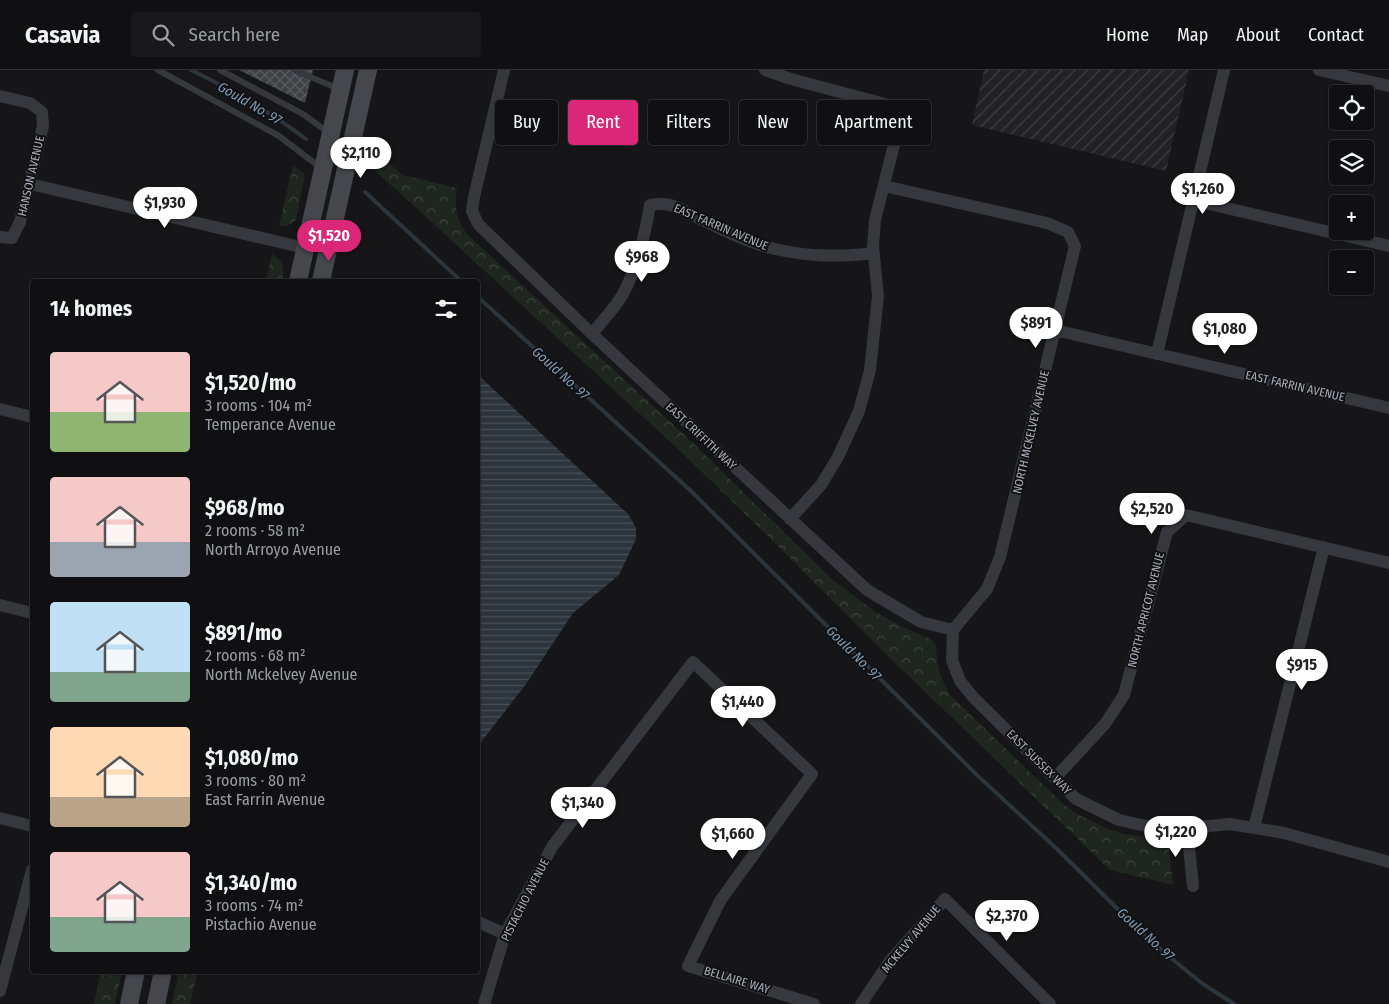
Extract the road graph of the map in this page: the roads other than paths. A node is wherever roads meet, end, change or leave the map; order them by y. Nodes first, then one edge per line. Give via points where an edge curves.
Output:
1 (158, 70) edge
2 (220, 70) edge
3 (294, 70) edge
4 (344, 70) edge
5 (368, 70) edge
6 (504, 70) edge
7 (765, 70) edge
8 (1319, 70) edge
9 (1221, 71) edge
10 (1389, 86) edge
11 (340, 89) junction
12 (0, 96) edge
13 (330, 134) junction
14 (322, 169) junction
15 (30, 184) junction
16 (884, 186) junction
17 (1192, 200) junction
18 (6, 237) edge
19 (1389, 246) edge
20 (305, 248) junction
21 (874, 253) junction
22 (298, 279) edge
23 (312, 279) edge
24 (320, 279) edge
25 (1055, 330) junction
26 (592, 334) junction
27 (1156, 354) junction
28 (1389, 408) edge
29 (0, 409) edge
30 (30, 416) edge
31 (790, 519) junction
32 (1324, 547) junction
33 (1389, 563) edge
34 (0, 605) edge
35 (30, 612) edge
36 (953, 630) junction
37 (1055, 778) junction
38 (0, 818) edge
39 (30, 826) edge
40 (1187, 828) junction
41 (1254, 828) junction
42 (1389, 862) edge
43 (30, 878) edge
44 (1193, 886) dead end
45 (480, 923) edge
46 (505, 934) junction
47 (688, 966) joint
48 (135, 974) edge
49 (162, 974) edge
50 (0, 991) edge
51 (129, 1004) edge
52 (156, 1004) edge
53 (484, 1004) edge
54 (814, 1004) edge
55 (861, 1004) edge
56 (1050, 1004) edge

1 - 14 lane via 279,136
2 - 13 lane via 303,114
3 - 11 lane
4 - 11 main road
5 - 24 main road
6 - 26 street, EAST CRIFFITH WAY via 472,211 478,224
7 - 16 street via 886,104 898,129
8 - 10 street
9 - 17 street
11 - 13 main road
12 - 15 street, HANSON AVENUE via 30,103 42,112 43,126
13 - 14 main road
14 - 20 main road
15 - 18 street, HANSON AVENUE via 20,222
15 - 20 street
16 - 21 street via 875,220
16 - 25 street, NORTH MCKELVEY AVENUE via 1047,223 1068,232 1075,246
17 - 19 street
17 - 27 street
20 - 22 main road
20 - 23 main road via 313,261
21 - 26 street, EAST FARRIN AVENUE via 839,257 773,249 706,222 677,206 657,202 650,204 636,264 622,294
21 - 31 street via 878,296 870,370 859,411 821,485
25 - 27 street, EAST FARRIN AVENUE
25 - 36 street, NORTH MCKELVEY AVENUE via 1000,558 987,589
26 - 31 street, EAST CRIFFITH WAY
27 - 28 street, EAST FARRIN AVENUE
29 - 30 street
31 - 36 street, EAST CRIFFITH WAY via 868,590 921,622
32 - 33 street, NORTH APRICOT AVENUE
32 - 37 street, NORTH APRICOT AVENUE via 1186,514 1167,532 1124,695 1105,724
32 - 41 street
34 - 35 street
36 - 37 street, EAST SUSSEX WAY via 952,660 960,681
37 - 40 street, EAST SUSSEX WAY via 1076,799 1119,820 1146,826
38 - 39 street
40 - 41 street, EAST SUSSEX WAY via 1230,824
40 - 44 street
41 - 42 street, EAST SUSSEX WAY
43 - 50 street
45 - 46 street
46 - 47 street, PISTACHIO AVENUE via 552,847 693,662 812,774 720,901
46 - 53 street, PISTACHIO AVENUE
47 - 54 street, BELLAIRE WAY
48 - 51 main road
49 - 52 main road
55 - 56 street, MCKELVY AVENUE via 890,961 945,899

